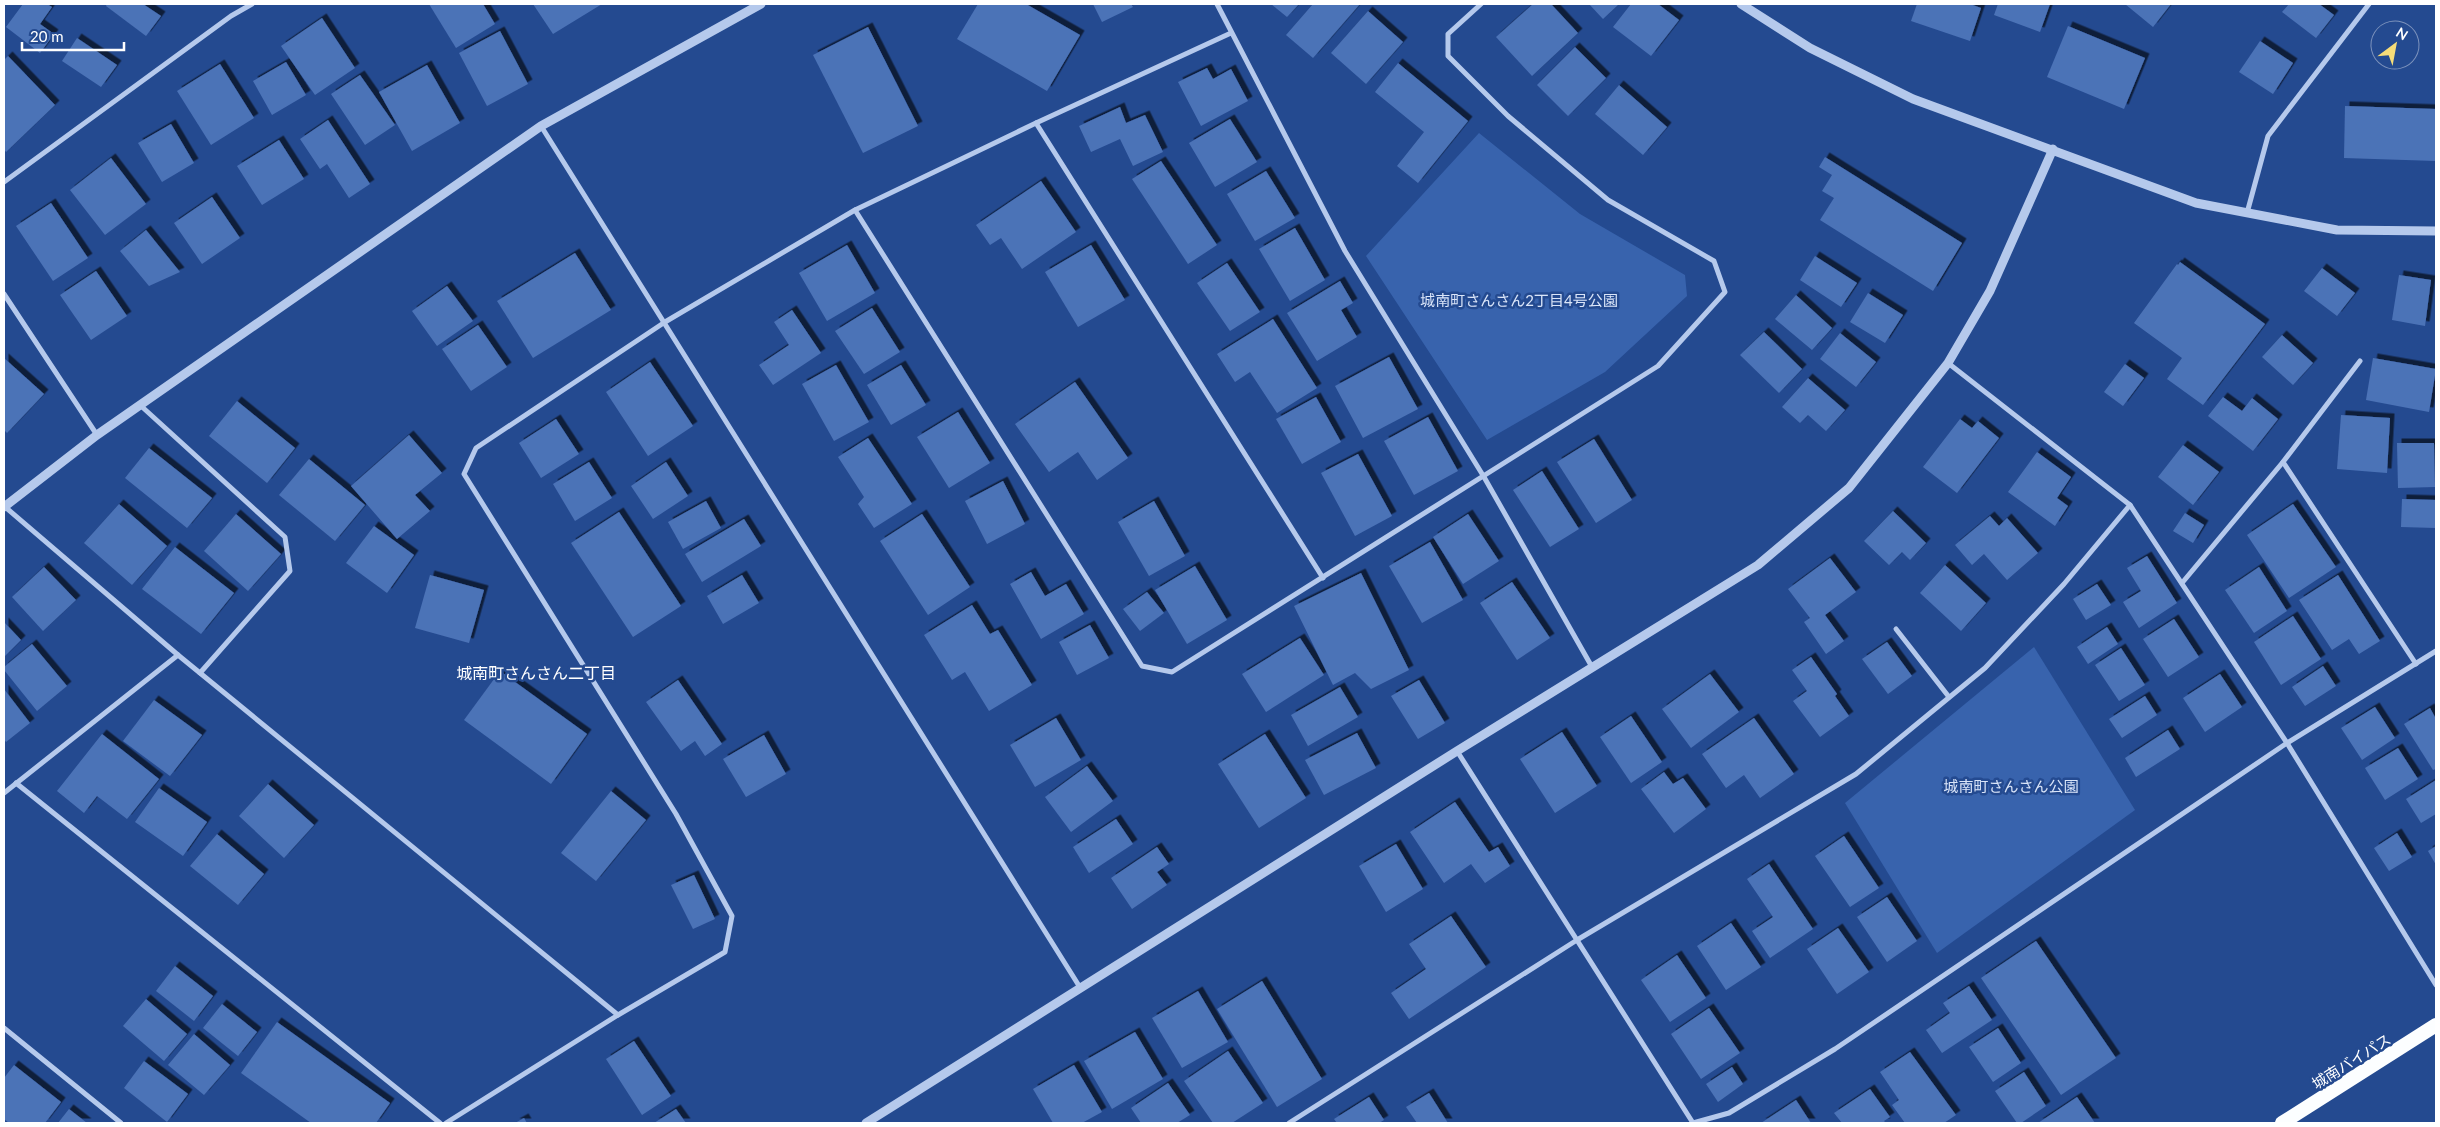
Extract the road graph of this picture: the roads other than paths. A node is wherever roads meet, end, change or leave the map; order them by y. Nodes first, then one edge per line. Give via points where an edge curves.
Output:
1 (252, 4) edge
2 (761, 4) edge
3 (1217, 4) edge
4 (1481, 4) edge
5 (1741, 4) edge
6 (2369, 4) edge
7 (1231, 33) junction
8 (1036, 123) junction
9 (541, 126) junction
10 (2053, 149) junction
11 (4, 182) edge
12 (855, 210) junction
13 (2247, 214) junction
14 (2436, 231) edge
15 (4, 294) edge
16 (665, 322) junction
17 (2360, 360) dead end
18 (1948, 363) junction
19 (140, 405) junction
20 (97, 435) junction
21 (2283, 462) junction
22 (1484, 477) junction
23 (2130, 505) junction
24 (4, 506) edge
25 (1323, 578) junction
26 (2182, 583) junction
27 (1896, 629) dead end
28 (2436, 651) edge
29 (178, 655) junction
30 (2416, 664) junction
31 (1592, 667) junction
32 (200, 673) junction
33 (1949, 697) junction
34 (2287, 743) junction
35 (1457, 751) junction
36 (16, 783) junction
37 (4, 793) edge
38 (1577, 940) junction
39 (2436, 985) edge
40 (1081, 989) junction
41 (618, 1015) junction
42 (2436, 1025) edge
43 (4, 1028) edge
44 (121, 1123) edge
45 (440, 1123) edge
46 (446, 1123) edge
47 (866, 1123) edge
48 (1288, 1123) edge
49 (1693, 1123) edge
50 (2282, 1123) edge

1 - 11 street
2 - 9 street
3 - 7 street
4 - 22 street via 1448,34 1448,56 1508,116 1608,200 1714,260 1725,292 1658,366
5 - 10 street via 1810,48 1913,99
6 - 13 street via 2268,136
7 - 8 street
7 - 22 street via 1345,250
8 - 12 street
8 - 25 street
9 - 16 street
9 - 19 street
10 - 13 street via 2196,203
10 - 18 street via 1990,291
12 - 16 street
12 - 25 street via 1142,666 1172,672
13 - 14 street via 2337,230
15 - 20 street
16 - 40 street
16 - 41 street via 476,448 464,474 676,814 732,916 725,952
17 - 21 street
18 - 23 street
18 - 31 street via 1849,488 1758,565
19 - 20 street
19 - 32 street via 285,537 290,571
20 - 24 street
21 - 26 street
21 - 30 street
22 - 25 street
22 - 31 street
23 - 26 street
23 - 33 street via 2064,584 1985,668
24 - 29 street
26 - 34 street
27 - 33 street
28 - 30 street
29 - 32 street
29 - 36 street
30 - 34 street
31 - 35 street
32 - 41 street
33 - 38 street via 1856,774
34 - 39 street
34 - 49 street via 1835,1048 1729,1114
35 - 38 street
35 - 40 street
36 - 37 street
36 - 45 street
38 - 48 street
38 - 49 street
40 - 47 street
41 - 46 street
42 - 50 highway, 城南バイパス
43 - 44 street

